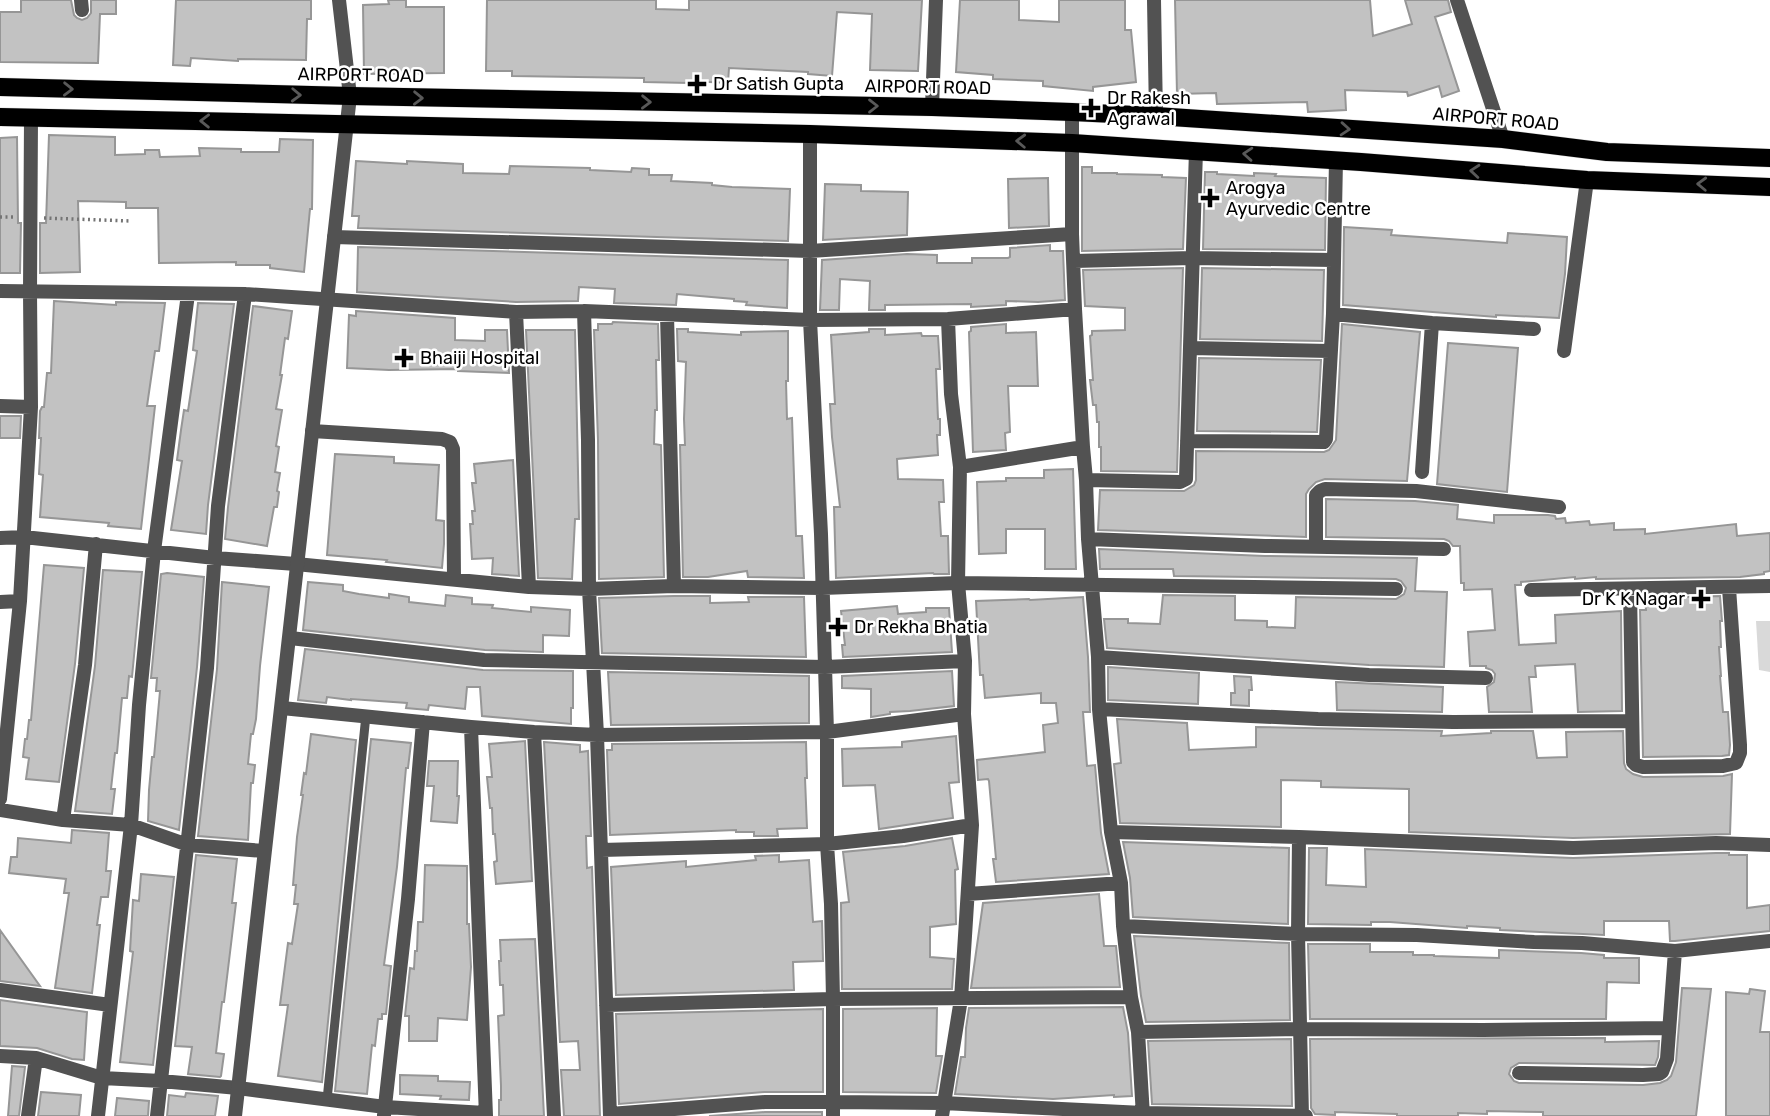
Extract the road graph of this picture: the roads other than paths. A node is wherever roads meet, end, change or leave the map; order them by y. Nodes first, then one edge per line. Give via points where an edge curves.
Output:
1 (339, 0) edge
2 (936, 0) edge
3 (1154, 0) edge
4 (1457, 0) edge
5 (0, 87) edge
6 (350, 96) junction
7 (932, 107) junction
8 (1072, 112) junction
9 (1156, 116) junction
10 (0, 117) edge
11 (31, 118) junction
12 (347, 124) junction
13 (810, 134) junction
14 (1503, 139) junction
15 (1072, 143) junction
16 (1196, 150) junction
17 (1770, 158) edge
18 (1336, 160) junction
19 (1587, 180) junction
20 (1770, 187) edge
21 (1072, 234) junction
22 (334, 237) junction
23 (810, 251) junction
24 (1192, 258) junction
25 (1333, 260) junction
26 (1073, 261) junction
27 (0, 291) edge
28 (30, 292) junction
29 (188, 293) junction
30 (245, 294) junction
31 (326, 300) junction
32 (1075, 309) junction
33 (584, 311) junction
34 (516, 312) junction
35 (1333, 314) junction
36 (667, 315) junction
37 (948, 319) junction
38 (810, 320) junction
39 (1432, 323) junction
40 (1534, 329) dead end
41 (1191, 348) junction
42 (1330, 351) junction
43 (1564, 351) dead end
44 (0, 406) edge
45 (31, 407) junction
46 (312, 431) junction
47 (1187, 441) junction
48 (1083, 447) junction
49 (960, 467) junction
50 (1423, 472) dead end
51 (1086, 480) junction
52 (1559, 507) dead end
53 (24, 537) junction
54 (0, 538) edge
55 (1088, 539) junction
56 (96, 544) junction
57 (1316, 547) junction
58 (1444, 549) dead end
59 (154, 551) junction
60 (215, 558) junction
61 (296, 564) junction
62 (454, 579) junction
63 (958, 583) junction
64 (1091, 585) junction
65 (674, 586) junction
66 (1770, 586) edge
67 (529, 587) junction
68 (822, 587) junction
69 (1729, 587) junction
70 (589, 589) junction
71 (1396, 589) dead end
72 (1531, 590) dead end
73 (1630, 590) junction
74 (20, 601) junction
75 (0, 602) edge
76 (289, 638) junction
77 (1098, 657) junction
78 (965, 661) junction
79 (594, 663) junction
80 (825, 667) junction
81 (6, 677) edge
82 (1486, 678) dead end
83 (282, 708) junction
84 (1099, 709) junction
85 (964, 714) junction
86 (366, 715) junction
87 (1632, 721) junction
88 (423, 722) junction
89 (471, 727) junction
90 (534, 732) junction
91 (827, 732) junction
92 (597, 735) junction
93 (3, 736) edge
94 (0, 799) edge
95 (0, 810) edge
96 (63, 820) junction
97 (131, 825) junction
98 (972, 825) junction
99 (1111, 832) junction
100 (1299, 837) junction
101 (827, 844) junction
102 (188, 845) junction
103 (1770, 845) edge
104 (601, 850) junction
105 (264, 851) junction
106 (1121, 883) junction
107 (968, 894) junction
108 (1123, 926) junction
109 (1298, 934) junction
110 (1770, 941) edge
111 (1675, 951) junction
112 (0, 990) edge
113 (1131, 998) junction
114 (833, 999) junction
115 (961, 999) junction
116 (110, 1005) junction
117 (606, 1005) junction
118 (1669, 1028) junction
119 (1301, 1029) junction
120 (1138, 1032) junction
121 (0, 1056) edge
122 (36, 1058) junction
123 (1519, 1073) dead end
124 (102, 1078) junction
125 (161, 1081) junction
126 (238, 1088) junction
127 (327, 1100) junction
128 (833, 1109) edge
129 (943, 1110) edge
130 (385, 1112) edge
131 (486, 1115) edge
132 (610, 1115) edge
133 (1143, 1115) edge
134 (28, 1116) edge
135 (98, 1116) edge
136 (157, 1116) edge
137 (235, 1116) edge
138 (325, 1116) edge
139 (554, 1116) edge
140 (1304, 1116) edge

1 - 6 street
2 - 7 street
3 - 9 street
4 - 14 street
5 -> 6 main road, AIRPORT ROAD
6 -> 7 main road, AIRPORT ROAD
6 - 12 street
7 - 8 main road, AIRPORT ROAD
8 - 9 main road, AIRPORT ROAD
8 - 15 street
9 -> 14 main road, AIRPORT ROAD
10 - 11 main road
12 -> 11 main road
11 - 28 street
12 - 13 main road
12 - 22 street
15 -> 13 main road
13 - 23 street
14 - 17 main road, AIRPORT ROAD via 1607,152
15 - 16 main road
15 - 21 street
18 -> 16 main road
16 - 24 street
19 -> 18 main road
18 - 25 street
20 -> 19 main road
19 - 43 street
21 - 23 street
21 - 26 street
22 - 23 street
22 - 31 street
23 - 38 street
24 - 25 street
24 - 26 street
24 - 41 street
25 - 35 street
26 - 32 street
27 - 28 street
28 - 29 street
28 - 45 street
29 - 30 street
29 - 59 street
30 - 31 street
30 - 60 street
31 - 34 street
31 - 46 street
32 - 37 street
32 - 48 street
33 - 34 street
33 - 36 street
33 - 70 street
34 - 67 street
35 - 39 street
35 - 42 street
36 - 38 street
36 - 65 street
37 - 38 street
37 - 49 street
38 - 68 street
39 - 40 street
39 - 50 street
41 - 42 street
41 - 47 street
42 - 47 street via 1324,442
44 - 45 street
45 - 53 street
46 - 61 street
46 - 62 street via 450,442
47 - 51 street via 1184,481
48 - 49 street
48 - 51 street
49 - 63 street
51 - 55 street
52 - 57 street via 1416,491 1325,489 1317,495
53 - 54 street
53 - 56 street
53 - 74 street
55 - 57 street
55 - 64 street
56 - 59 street
56 - 96 street
57 - 58 street
59 - 60 street
59 - 97 street
60 - 61 street
60 - 102 street
61 - 62 street
61 - 76 street
62 - 67 street
63 - 64 street
63 - 68 street
63 - 78 street
64 - 71 street
64 - 77 street
65 - 68 street
65 - 70 street
66 - 69 street
67 - 70 street
68 - 80 street
69 - 73 street
69 - 87 street via 1740,745 1736,763 1636,765
70 - 79 street
72 - 73 street
73 - 87 street
74 - 75 street
74 - 81 street
76 - 79 street via 484,660
76 - 83 street
77 - 82 street
77 - 84 street
78 - 80 street
78 - 85 street
79 - 80 street
79 - 92 street
80 - 91 street
81 - 93 street
83 - 86 street
83 - 105 street
84 - 87 street via 1318,719
84 - 99 street
85 - 91 street
85 - 98 street
86 - 88 street
86 - 127 lane
88 - 89 street
88 - 130 street
89 - 90 street
89 - 131 street
90 - 92 street
90 - 139 street
91 - 92 street
91 - 101 street
92 - 104 street
93 - 94 street
95 - 96 street
96 - 97 street
97 - 102 street
97 - 116 street
98 - 101 street
98 - 107 street
99 - 100 street
99 - 106 street
100 - 103 street via 1573,848
100 - 109 street
101 - 104 street
101 - 114 street
102 - 105 street
102 - 125 street
104 - 117 street
105 - 126 street
106 - 107 street
106 - 108 street
107 - 115 street
108 - 109 street
108 - 113 street
109 - 111 street via 1581,943
109 - 119 street
110 - 111 street
111 - 118 street
112 - 116 street
113 - 115 street
113 - 120 street
114 - 115 street
114 - 117 street
114 - 128 street
115 - 129 street
116 - 124 street
117 - 132 street
118 - 119 street
118 - 123 street via 1665,1068 1658,1074
119 - 120 street
119 - 140 street
120 - 133 street
121 - 122 street
122 - 124 street
122 - 134 street
124 - 125 street
124 - 135 street
125 - 126 street
125 - 136 street
126 - 127 street
126 - 137 street
127 - 130 street
127 - 138 street
128 - 129 street
128 - 132 street via 765,1102
129 - 133 street
130 - 131 street
133 - 140 street

